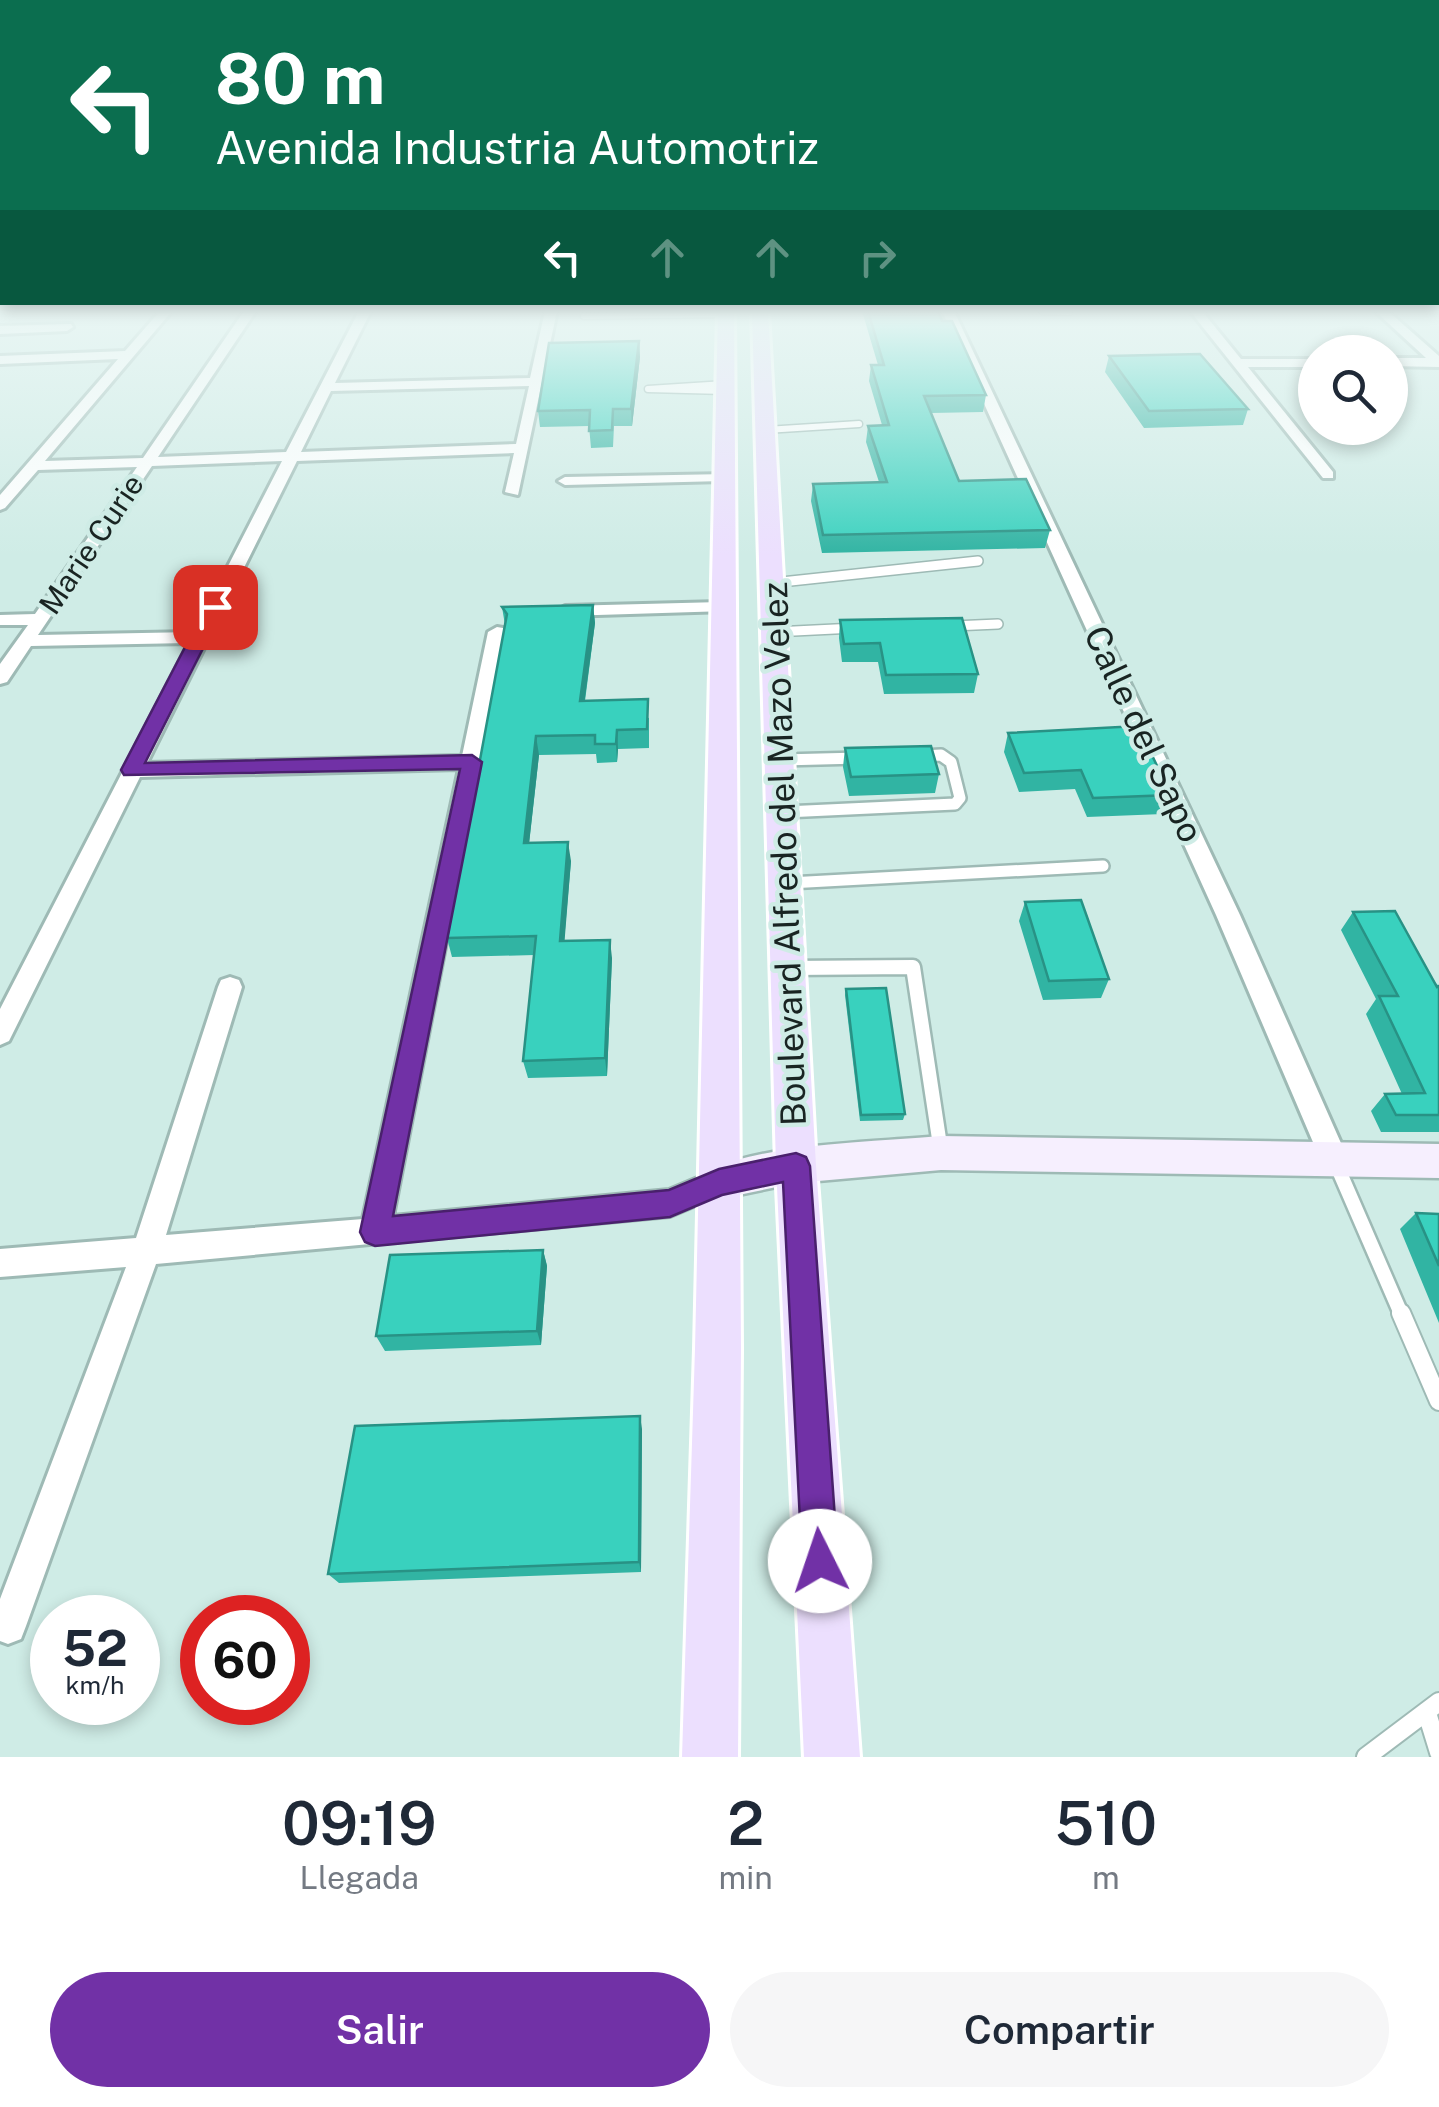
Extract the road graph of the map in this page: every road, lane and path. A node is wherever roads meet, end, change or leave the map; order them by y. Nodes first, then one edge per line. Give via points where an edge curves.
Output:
1 (95, 393) edge
2 (193, 393) edge
3 (323, 393) edge
4 (534, 393) edge
5 (725, 393) edge
6 (764, 393) edge
7 (986, 393) edge
8 (1263, 393) edge
9 (859, 424) dead end
10 (766, 430) junction
11 (523, 448) junction
12 (293, 456) junction
13 (145, 463) junction
14 (33, 466) junction
15 (1328, 475) dead end
16 (723, 477) junction
17 (565, 481) dead end
18 (513, 492) dead end
19 (0, 505) edge
20 (978, 561) dead end
21 (772, 583) junction
22 (721, 607) junction
23 (542, 611) edge
24 (40, 619) junction
25 (0, 620) edge
26 (998, 624) dead end
27 (944, 626) edge
28 (872, 628) edge
29 (497, 632) dead end
30 (774, 632) junction
31 (200, 637) junction
32 (25, 640) junction
33 (0, 678) edge
34 (905, 756) edge
35 (868, 757) edge
36 (778, 760) junction
37 (472, 762) junction
38 (131, 770) junction
39 (781, 813) junction
40 (1103, 866) dead end
41 (785, 883) junction
42 (790, 968) junction
43 (230, 987) dead end
44 (0, 1034) edge
45 (941, 1153) junction
46 (1334, 1159) junction
47 (1439, 1161) edge
48 (796, 1166) junction
49 (719, 1182) junction
50 (375, 1232) junction
51 (146, 1252) junction
52 (0, 1263) edge
53 (1439, 1401) edge
54 (8, 1626) dead end
55 (1433, 1708) edge
56 (1439, 1752) edge
57 (710, 1757) edge
58 (832, 1757) edge
59 (1366, 1757) edge

1 - 14 street
2 - 13 street, Marie Curie
3 - 12 street
4 - 11 street
5 - 16 main road, Boulevard Alfredo del Mazo Velez
6 - 10 main road, Boulevard Alfredo del Mazo Velez
7 - 46 street, Calle del Sapo
8 - 15 street
9 - 10 lane
10 - 21 main road, Boulevard Alfredo del Mazo Velez
11 - 12 street
11 - 18 street
12 - 13 street
12 - 31 street
13 - 14 street
13 - 24 street, Marie Curie
14 - 19 street
16 - 17 street
16 - 22 main road, Boulevard Alfredo del Mazo Velez
20 - 21 lane
21 - 30 main road, Boulevard Alfredo del Mazo Velez
22 - 23 street
22 - 49 main road, Boulevard Alfredo del Mazo Velez
24 - 25 street
24 - 32 street, Marie Curie
26 - 27 lane
28 - 30 lane
29 - 37 street
30 - 36 main road, Boulevard Alfredo del Mazo Velez
31 - 32 street
31 - 38 street
32 - 33 street, Marie Curie
34 - 39 lane via 941,755 952,762 956,804
35 - 36 lane
36 - 39 main road, Boulevard Alfredo del Mazo Velez
37 - 38 street
37 - 50 street
38 - 44 street
39 - 41 main road, Boulevard Alfredo del Mazo Velez
40 - 41 lane
41 - 42 main road, Boulevard Alfredo del Mazo Velez
42 - 45 lane via 913,966
42 - 48 main road, Boulevard Alfredo del Mazo Velez
43 - 51 street
45 - 46 main road
45 - 48 main road
46 - 47 main road
46 - 53 lane
48 - 49 main road
48 - 58 main road, Boulevard Alfredo del Mazo Velez
49 - 50 street via 670,1203
49 - 57 main road, Boulevard Alfredo del Mazo Velez
50 - 51 street
51 - 52 street
51 - 54 street
55 - 56 lane
55 - 59 lane

